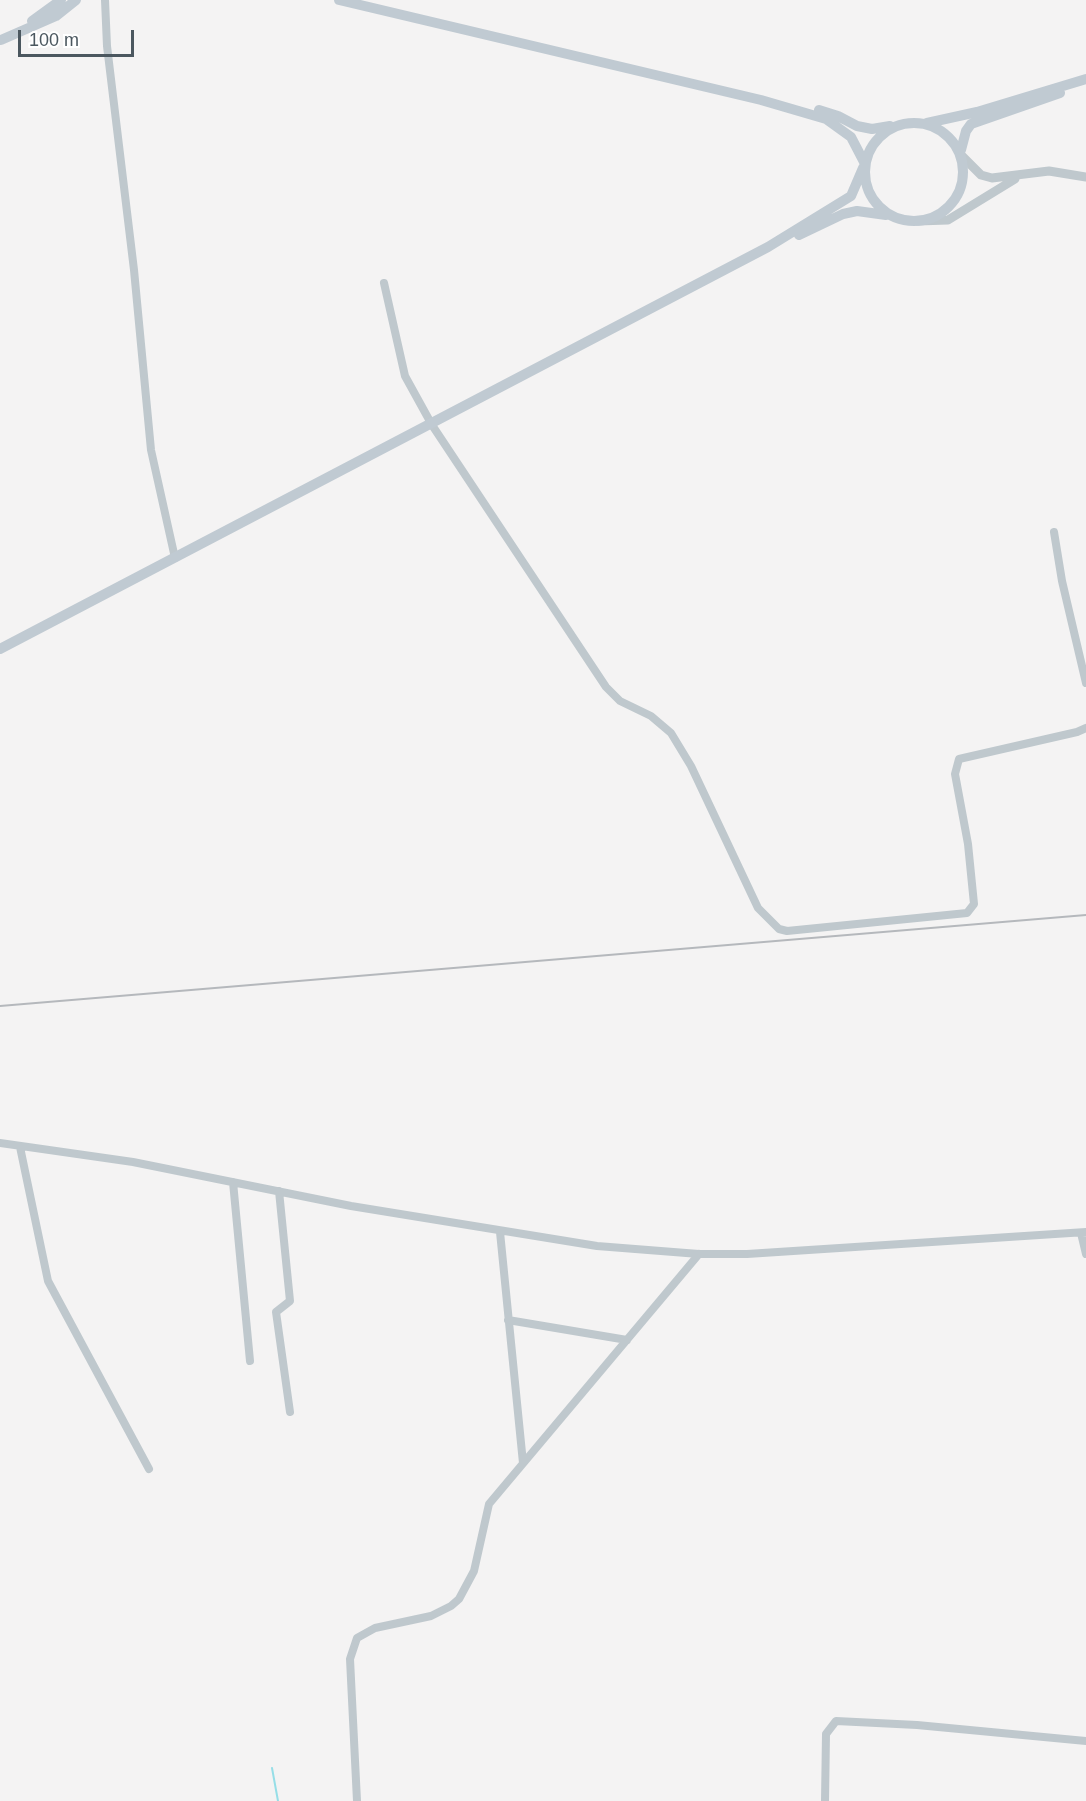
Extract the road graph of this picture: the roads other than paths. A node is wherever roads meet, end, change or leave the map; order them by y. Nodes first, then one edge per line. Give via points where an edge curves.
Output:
1 (51, 0) edge
2 (61, 0) edge
3 (76, 0) edge
4 (84, 0) edge
5 (105, 0) edge
6 (343, 0) edge
7 (42, 15) junction
8 (56, 16) junction
9 (0, 41) edge
10 (1086, 80) edge
11 (761, 100) junction
12 (923, 124) junction
13 (893, 126) junction
14 (961, 153) junction
15 (863, 165) junction
16 (1025, 174) junction
17 (1086, 177) edge
18 (890, 216) junction
19 (918, 221) junction
20 (768, 247) junction
21 (384, 283) dead end
22 (432, 425) junction
23 (1054, 532) dead end
24 (175, 558) junction
25 (0, 649) edge
26 (1086, 683) edge
27 (1086, 728) edge
28 (0, 1143) edge
29 (20, 1147) junction
30 (233, 1182) junction
31 (279, 1191) junction
32 (500, 1232) junction
33 (1083, 1232) edge
34 (699, 1254) junction
35 (1086, 1254) edge
36 (508, 1320) junction
37 (627, 1340) junction
38 (250, 1361) dead end
39 (290, 1412) dead end
40 (523, 1463) junction
41 (149, 1468) dead end
42 (1086, 1740) edge
43 (357, 1801) edge
44 (825, 1801) edge

1 - 7 main road
2 - 7 main road
3 - 8 main road
4 - 8 main road
5 - 24 street via 151,450
6 - 11 main road
7 - 9 main road
8 - 9 main road
10 - 12 main road
10 - 14 main road via 1072,89 971,124
11 - 13 main road via 824,111 872,129
11 - 15 main road via 839,126 851,137
12 - 13 main road
12 - 14 main road via 942,131
13 - 15 main road via 879,135
14 - 16 street via 981,175 992,178
14 - 19 main road via 962,184 955,200 932,218
15 - 18 main road via 871,195
15 - 20 main road via 851,196
16 - 17 street via 1049,171
16 - 19 street via 948,220
18 - 19 main road
18 - 20 main road via 872,212 843,214
20 - 22 main road
21 - 22 street via 405,376
22 - 24 main road
22 - 27 street via 606,687 620,701 661,722 681,747 758,908 779,929 967,914 974,904 955,774 957,763 968,755
23 - 26 street
24 - 25 main road
28 - 29 street
29 - 30 street via 92,1155
29 - 41 street via 48,1281
30 - 31 street
30 - 38 street
31 - 32 street
31 - 39 street via 290,1301 276,1312
32 - 34 street via 597,1246
32 - 36 street
33 - 34 street
33 - 35 street
34 - 37 street
36 - 37 street
36 - 40 street
37 - 40 street
40 - 43 street via 486,1508 474,1571 459,1599 431,1616 363,1633 352,1647
42 - 44 street via 836,1721 826,1734

